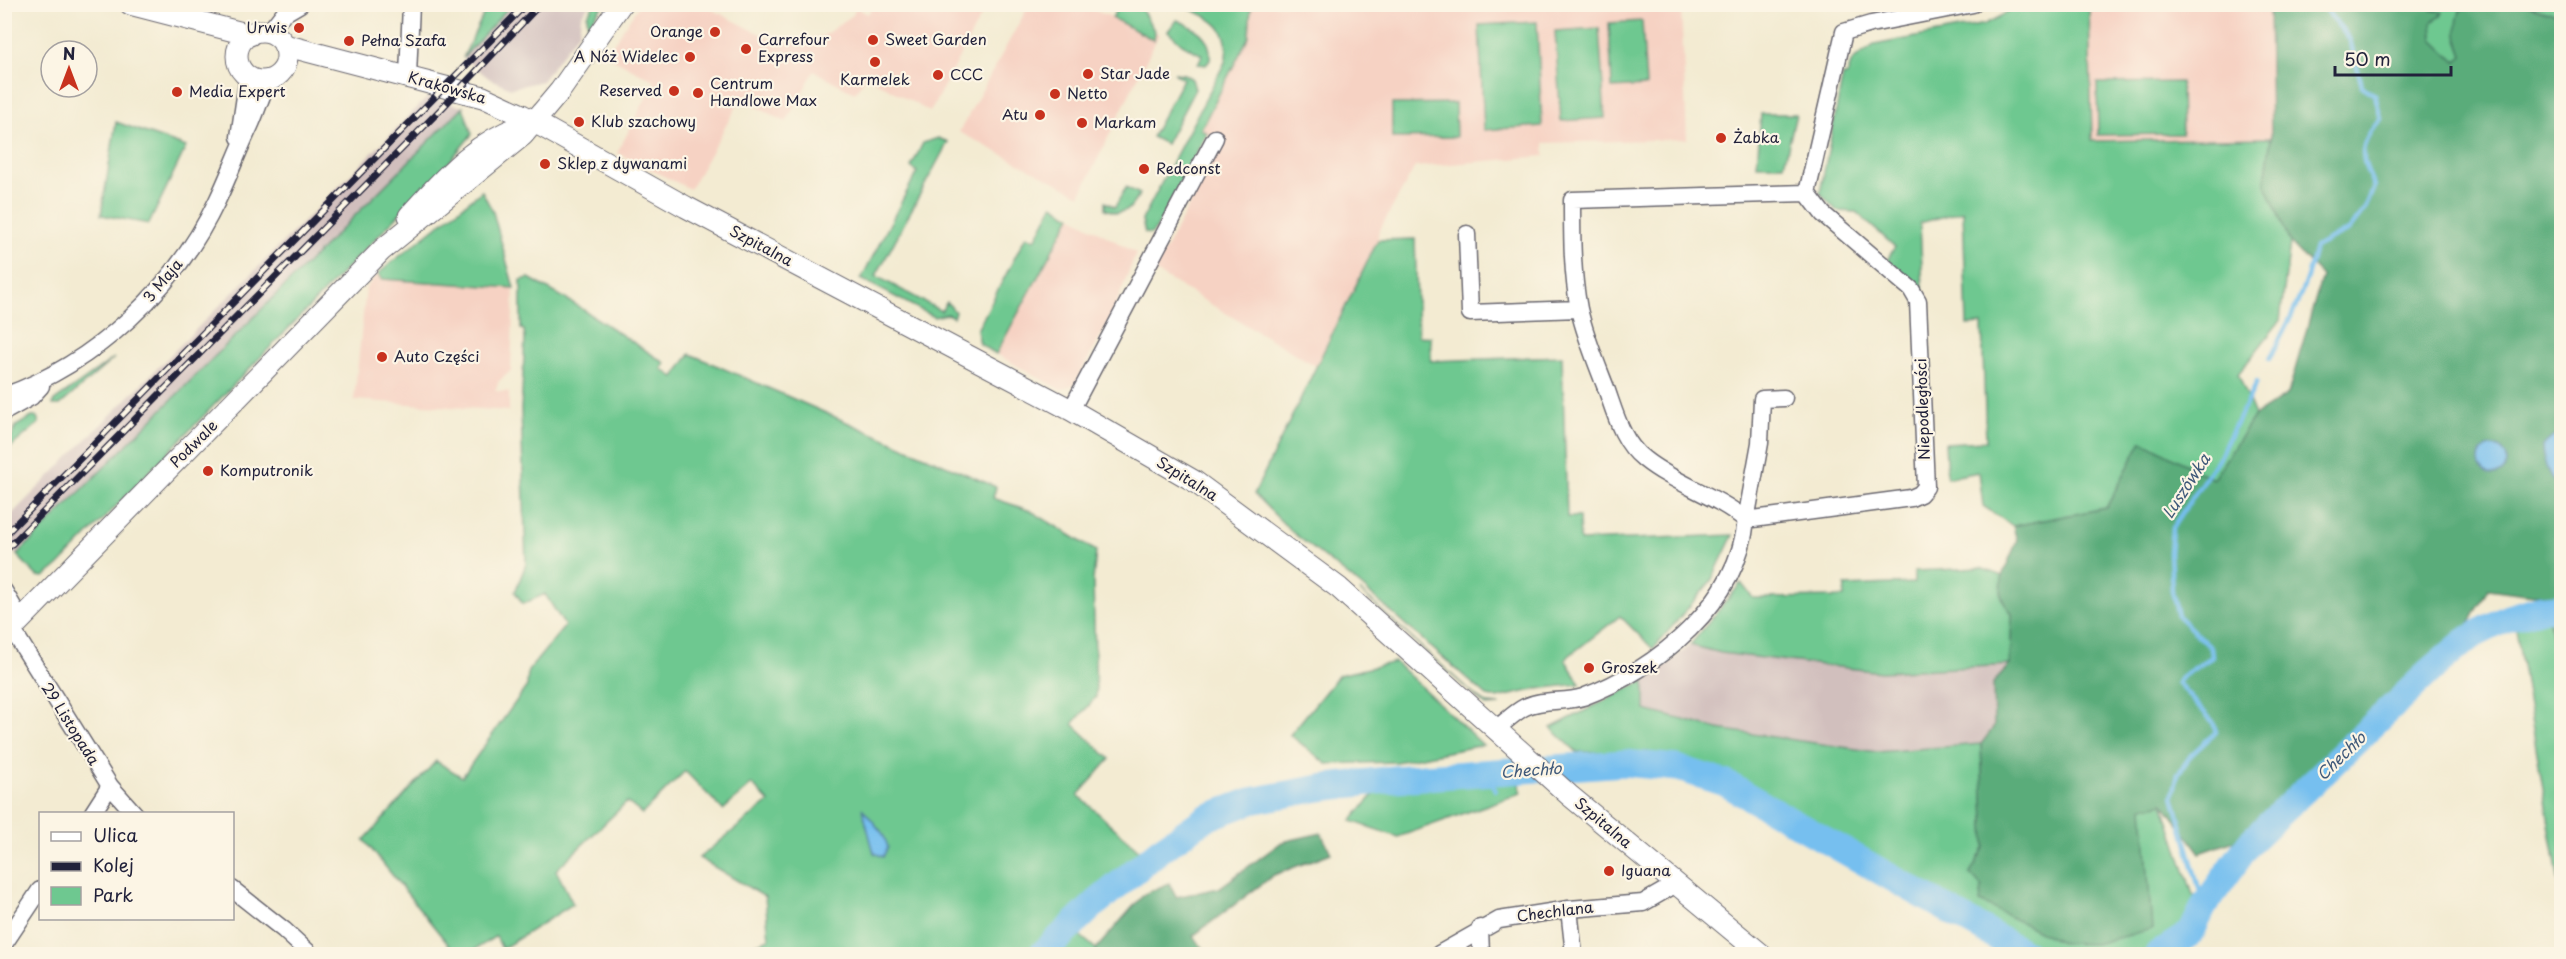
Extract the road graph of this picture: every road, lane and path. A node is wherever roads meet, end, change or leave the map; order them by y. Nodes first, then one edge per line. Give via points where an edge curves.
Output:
1 (130, 4) edge
2 (300, 4) edge
3 (411, 4) edge
4 (621, 4) edge
5 (1973, 4) edge
6 (268, 37) junction
7 (357, 65) junction
8 (277, 74) junction
9 (248, 76) junction
10 (408, 76) junction
11 (533, 122) junction
12 (1215, 138) dead end
13 (238, 147) junction
14 (1807, 193) junction
15 (1467, 234) dead end
16 (1579, 309) junction
17 (45, 381) junction
18 (4, 396) edge
19 (1784, 398) dead end
20 (1071, 410) junction
21 (4, 412) edge
22 (1746, 520) junction
23 (4, 591) edge
24 (13, 629) edge
25 (1496, 729) junction
26 (110, 786) junction
27 (93, 812) edge
28 (134, 812) edge
29 (1676, 884) junction
30 (234, 891) edge
31 (39, 892) edge
32 (1569, 909) junction
33 (1480, 928) junction
34 (4, 944) edge
35 (310, 954) edge
36 (1439, 954) edge
37 (1481, 954) edge
38 (1574, 954) edge
39 (1761, 954) edge

1 - 6 street, Krakowska
2 - 6 street via 283,14
3 - 10 street
4 - 11 street via 560,92
5 - 14 street via 1844,32
6 - 7 street, Krakowska
6 - 8 street via 287,56
6 - 9 street via 239,46 241,69
7 - 8 street, Krakowska
7 - 10 street, Krakowska
8 - 9 street via 261,81
8 - 13 street, 3 Maja
9 - 13 street, 3 Maja
10 - 11 street, Krakowska via 483,97
11 - 20 street, Szpitalna
11 - 24 street, Podwale via 500,132 452,170 382,250
12 - 20 street
13 - 17 street, 3 Maja via 204,225 168,278 112,333
14 - 16 street via 1572,200
14 - 22 street, Niepodległości via 1823,214 1911,289 1917,301 1926,487 1911,498
15 - 16 street via 1470,313
16 - 22 street via 1630,447 1658,469
17 - 18 street, 3 Maja
17 - 21 street, 3 Maja via 31,397
19 - 22 street via 1762,399 1760,443
20 - 25 street, Szpitalna via 1194,481 1306,562
22 - 25 street via 1744,539 1726,584 1659,657 1580,698 1524,707
23 - 24 street, 29 Listopada
24 - 26 street, 29 Listopada
25 - 29 street, Szpitalna
26 - 27 street
26 - 28 street, 29 Listopada
29 - 32 street, Chechlana via 1643,903
29 - 39 street, Szpitalna
30 - 35 street
31 - 34 street
32 - 33 street, Chechlana via 1498,920
32 - 38 street
33 - 36 street, Chechlana
33 - 37 street

